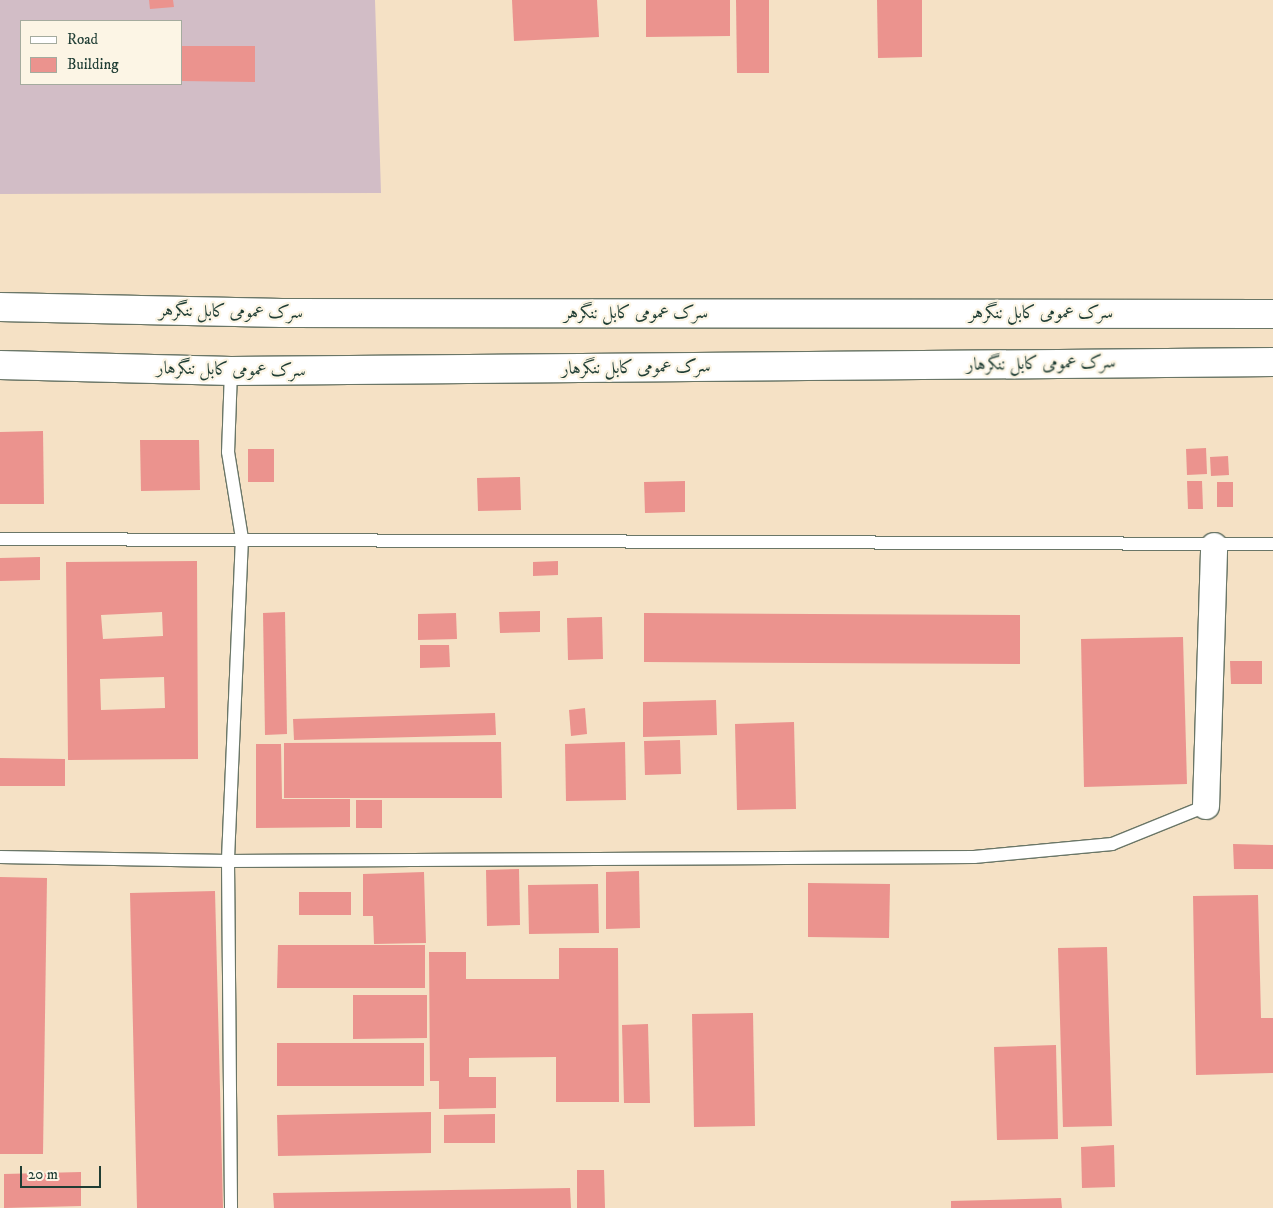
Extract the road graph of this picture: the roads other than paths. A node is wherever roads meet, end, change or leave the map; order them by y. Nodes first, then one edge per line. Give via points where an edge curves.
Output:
1 (0, 307) edge
2 (1273, 314) edge
3 (1273, 362) edge
4 (0, 365) edge
5 (231, 371) junction
6 (242, 538) junction
7 (0, 539) edge
8 (1273, 544) edge
9 (1214, 546) junction
10 (1206, 806) joint
11 (0, 857) edge
12 (228, 861) junction
13 (231, 1208) edge

1 - 2 highway, سرک عمومی کابل ننگرهر via 282,313
3 - 5 highway, سرک عمومی کابل ننگرهار
4 - 5 highway, سرک عمومی کابل ننگرهار
5 - 6 lane via 228,452
6 - 7 lane
6 - 9 lane
6 - 12 lane
8 - 9 lane
9 - 10 street
10 - 12 lane via 1112,844 974,857
11 - 12 lane
12 - 13 lane

